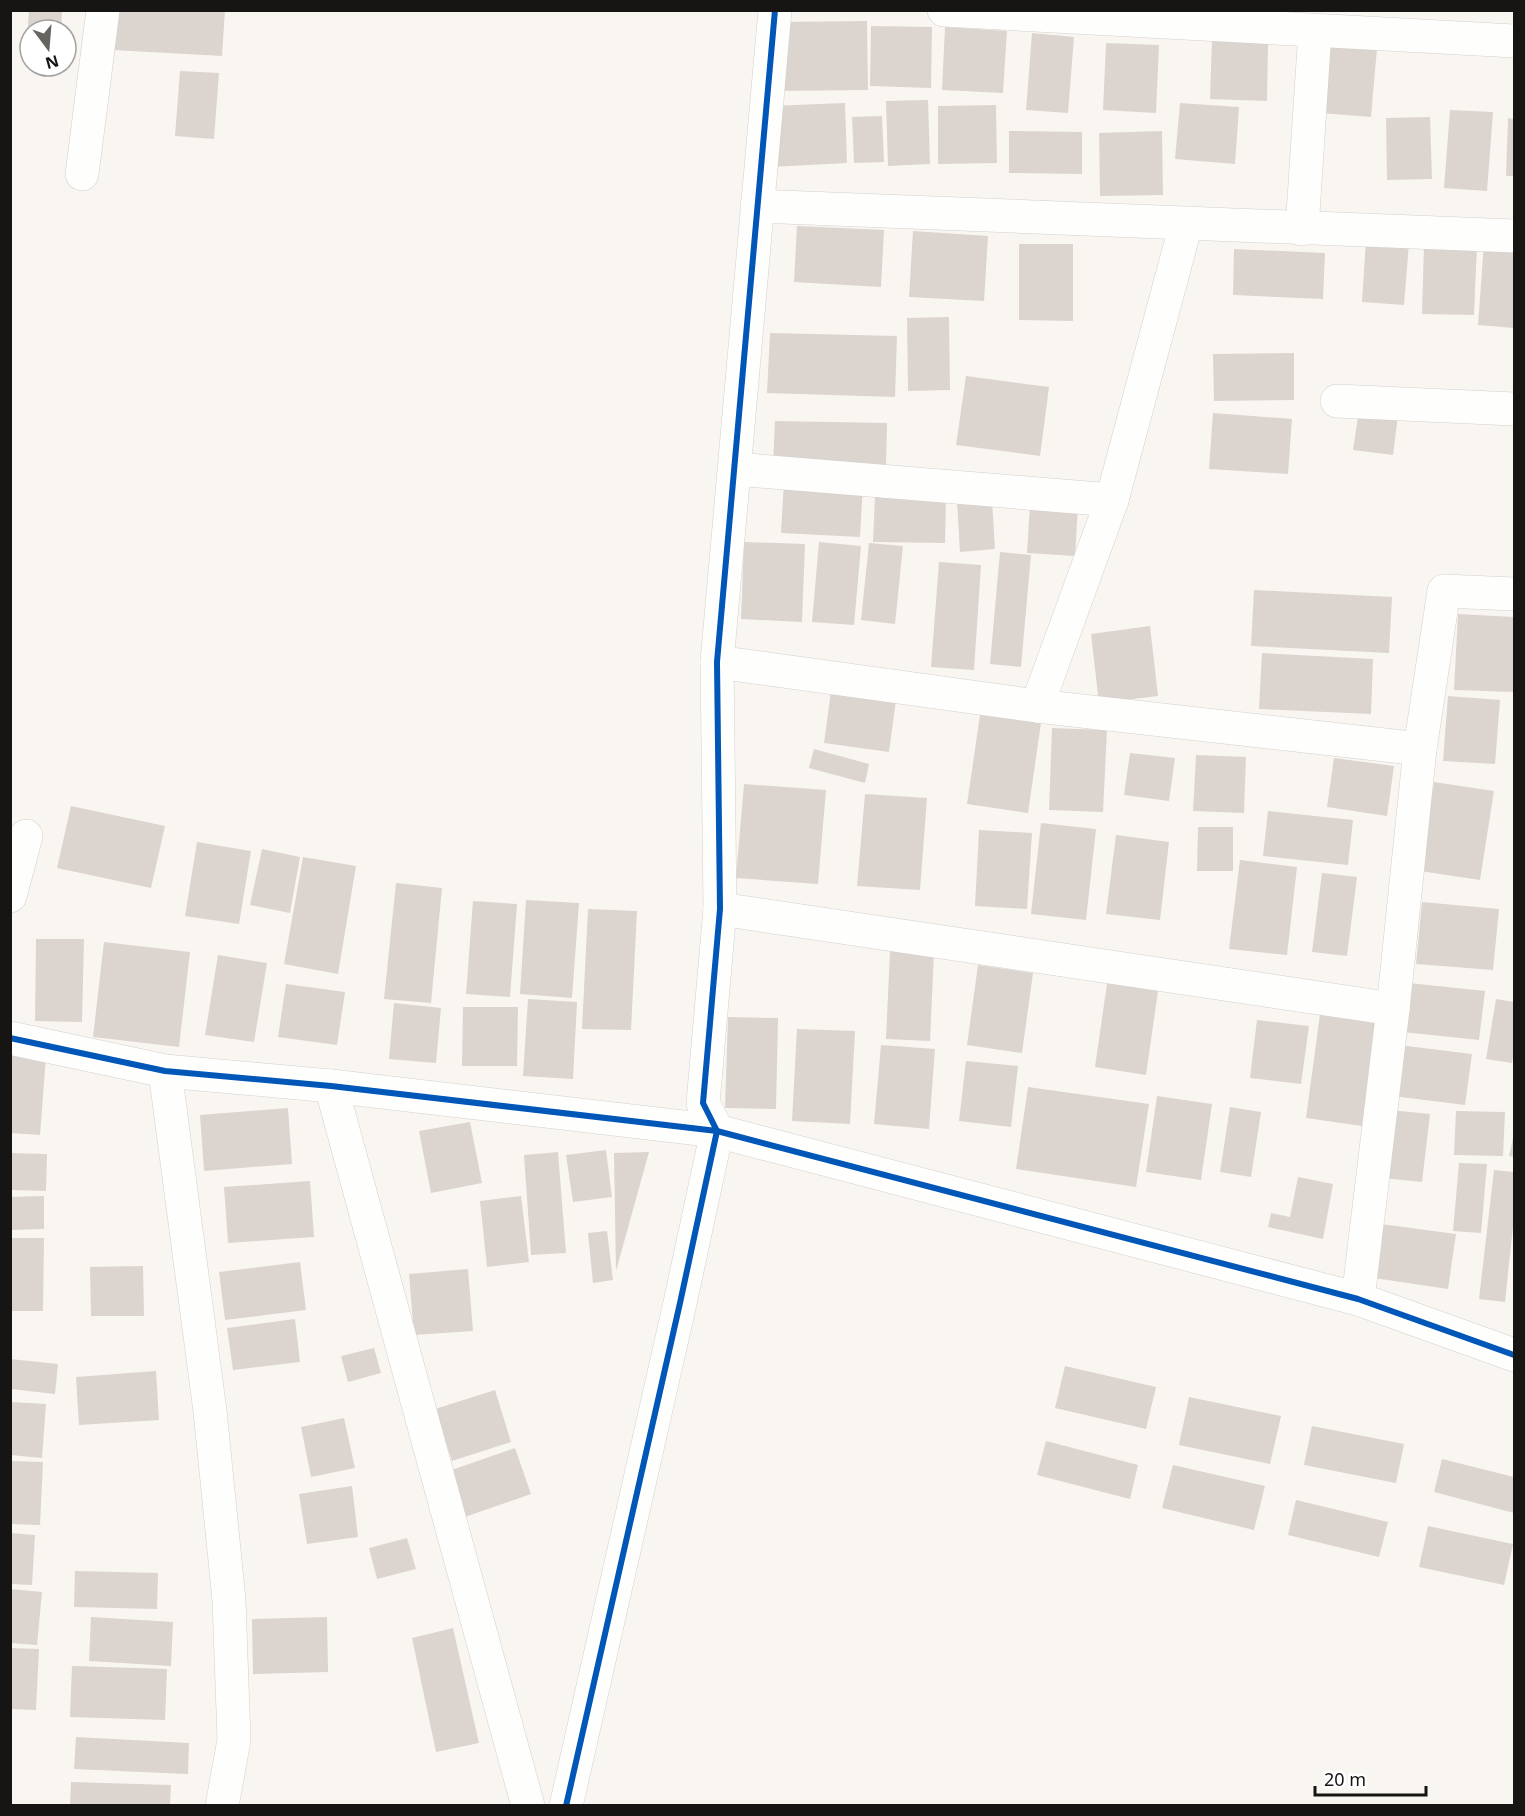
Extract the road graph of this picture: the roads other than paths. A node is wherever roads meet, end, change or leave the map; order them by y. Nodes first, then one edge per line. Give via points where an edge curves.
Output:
1 (103, 10) edge
2 (776, 10) edge
3 (944, 10) edge
4 (1315, 31) junction
5 (1515, 41) edge
6 (82, 174) dead end
7 (757, 206) junction
8 (1186, 224) junction
9 (1302, 229) junction
10 (1515, 236) edge
11 (1337, 401) dead end
12 (1515, 409) edge
13 (735, 469) junction
14 (1112, 500) junction
15 (1515, 594) edge
16 (717, 662) junction
17 (1037, 706) junction
18 (1420, 750) junction
19 (26, 836) dead end
20 (10, 896) edge
21 (720, 909) junction
22 (1393, 1009) junction
23 (10, 1038) edge
24 (165, 1071) junction
25 (331, 1086) junction
26 (717, 1131) junction
27 (1358, 1299) junction
28 (1515, 1354) edge
29 (222, 1806) edge
30 (528, 1806) edge
31 (566, 1806) edge

1 - 6 street
2 - 7 street
3 - 4 street
4 - 5 street
4 - 9 street
7 - 8 street
7 - 13 street
8 - 9 street
8 - 14 street
9 - 10 street
11 - 12 street
13 - 14 street
13 - 16 street
14 - 17 street
15 - 18 street via 1444,591
16 - 17 street
16 - 21 street
17 - 18 street
18 - 22 street
19 - 20 street
21 - 22 street
21 - 26 street via 703,1103
22 - 27 street
23 - 24 street
24 - 25 street
24 - 29 street via 210,1411 229,1600 234,1740
25 - 26 street
25 - 30 street
26 - 27 street
26 - 31 street
27 - 28 street

